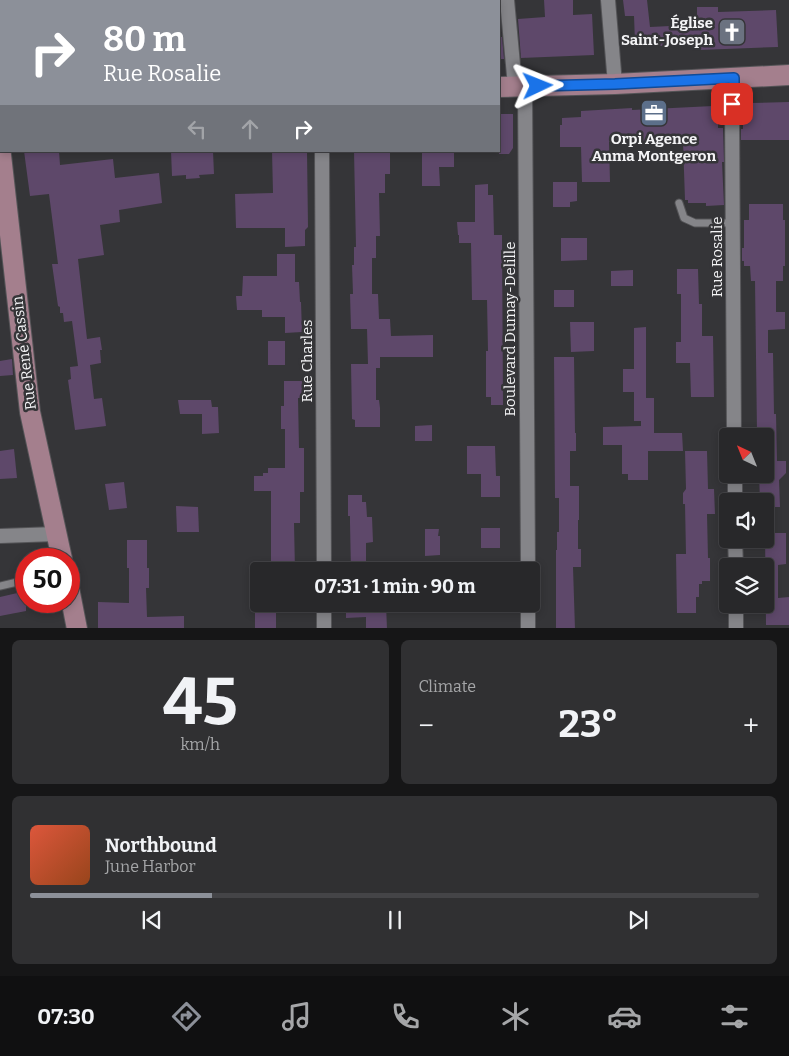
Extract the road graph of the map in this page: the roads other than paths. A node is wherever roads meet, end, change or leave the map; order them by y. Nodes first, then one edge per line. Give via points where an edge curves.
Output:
1 (507, 0) edge
2 (608, 0) edge
3 (789, 75) edge
4 (734, 78) junction
5 (615, 84) junction
6 (513, 86) edge
7 (1, 152) edge
8 (322, 152) edge
9 (679, 203) dead end
10 (733, 223) junction
11 (734, 428) edge
12 (56, 534) junction
13 (0, 536) edge
14 (59, 548) edge
15 (324, 562) edge
16 (528, 562) edge
17 (15, 583) edge
18 (0, 586) edge
19 (324, 612) edge
20 (528, 612) edge
21 (74, 613) edge
22 (736, 613) edge
23 (77, 628) edge
24 (324, 628) edge
25 (528, 628) edge
26 (736, 628) edge

1 - 6 street, Boulevard Dumay-Delille
2 - 5 street
3 - 4 main road
4 - 5 main road
4 - 10 street, Rue Rosalie
5 - 6 main road
6 - 16 street, Boulevard Dumay-Delille
7 - 12 main road, Rue René Cassin via 30,412
8 - 15 street, Rue Charles
9 - 10 lane via 684,218 695,223
10 - 11 street, Rue Rosalie
12 - 13 street
12 - 14 main road, Rue René Cassin
17 - 18 lane
19 - 24 street
20 - 25 street
21 - 23 main road
22 - 26 street

